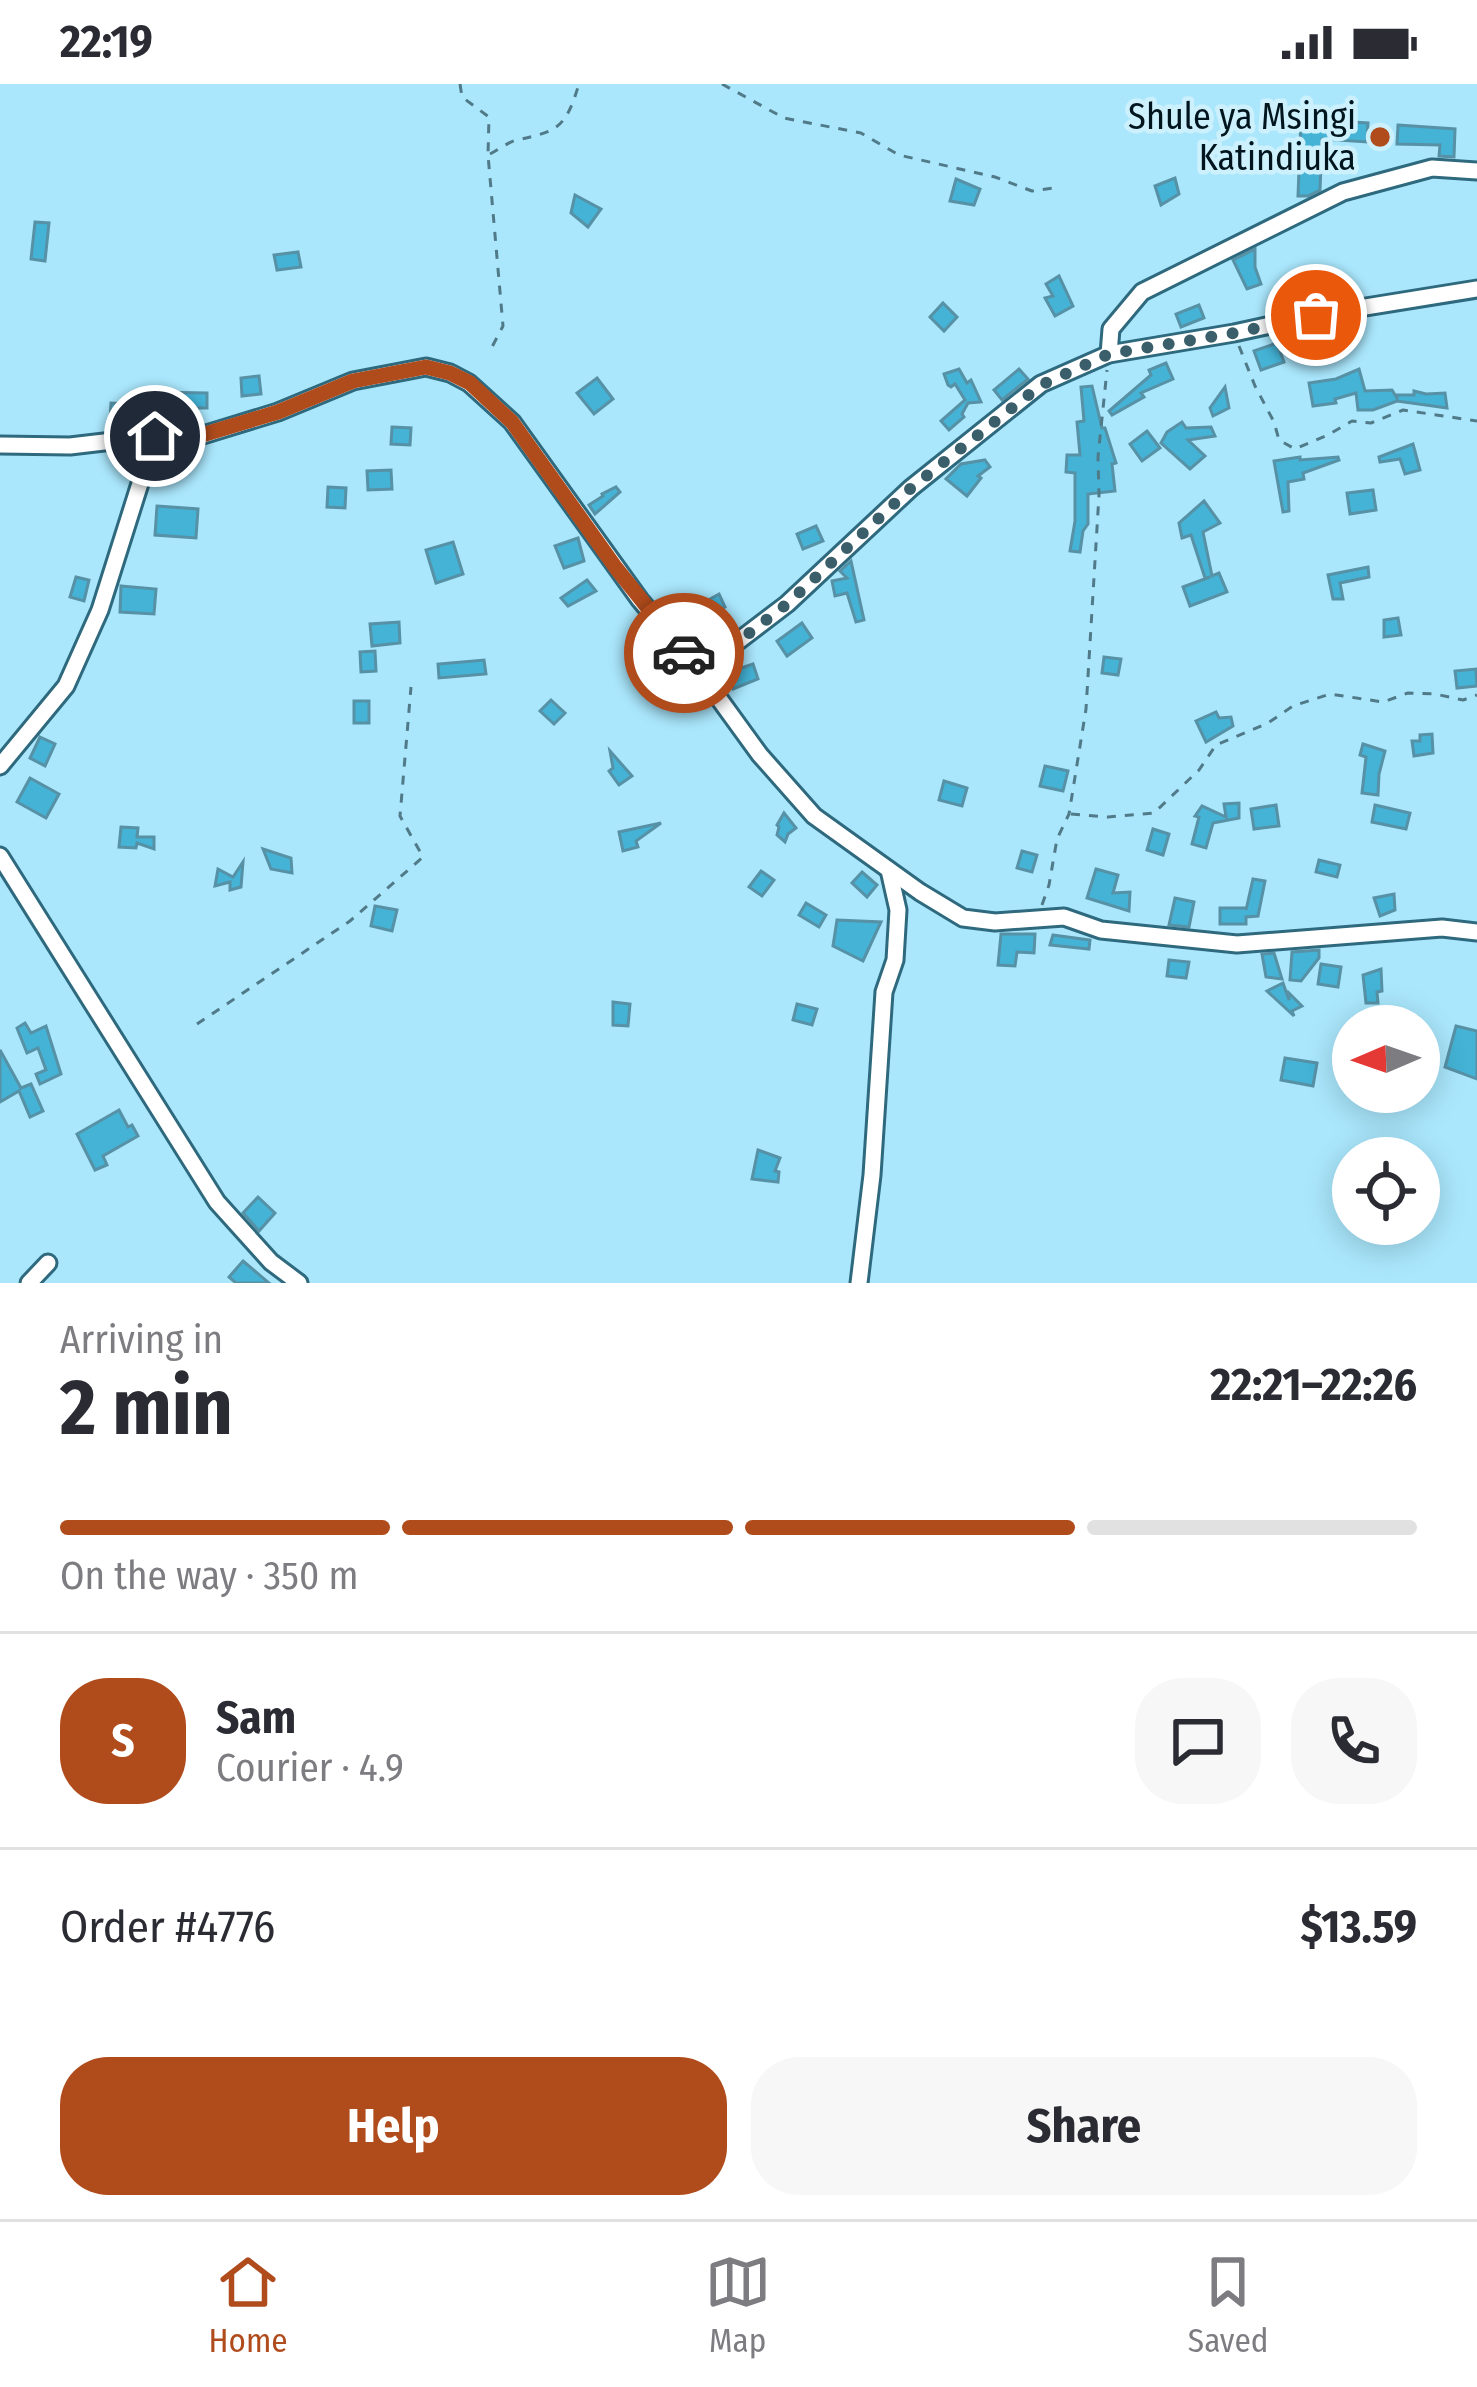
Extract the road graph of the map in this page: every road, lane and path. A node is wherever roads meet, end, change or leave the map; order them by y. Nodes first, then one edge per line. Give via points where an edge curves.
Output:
1 (460, 84) edge
2 (722, 84) edge
3 (578, 87) dead end
4 (488, 154) junction
5 (1477, 171) edge
6 (1060, 187) dead end
7 (1477, 289) edge
8 (1234, 333) junction
9 (492, 347) dead end
10 (1109, 354) junction
11 (1477, 422) edge
12 (155, 436) junction
13 (0, 445) edge
14 (700, 671) junction
15 (411, 687) dead end
16 (1477, 695) edge
17 (0, 766) edge
18 (1069, 814) junction
19 (0, 856) edge
20 (889, 870) junction
21 (1038, 919) junction
22 (1477, 932) edge
23 (197, 1024) dead end
24 (48, 1263) dead end
25 (29, 1283) edge
26 (299, 1283) edge
27 (859, 1283) edge

1 - 4 path via 463,98 489,117
2 - 6 path via 784,118 861,134 899,155 1032,190
3 - 4 path via 559,127
4 - 9 path via 503,326
5 - 10 street via 1432,168 1343,192 1142,292 1111,329
7 - 8 street
8 - 10 street
8 - 11 path via 1279,440 1295,449 1352,421 1370,424 1403,410
10 - 14 street via 1041,385
10 - 18 path via 1090,671
12 - 13 street
12 - 14 street via 202,435 353,381 426,367 450,373 512,422
12 - 17 street via 100,610 66,686
14 - 20 street via 814,816
15 - 23 path via 400,816 423,857 350,921
16 - 18 path via 1408,693 1383,702 1330,694 1216,745 1154,813
18 - 21 path
19 - 26 street via 217,1202
20 - 21 street via 963,918
20 - 27 street via 898,910 895,960 884,992
21 - 22 street via 1064,916 1101,930 1237,944
24 - 25 street

